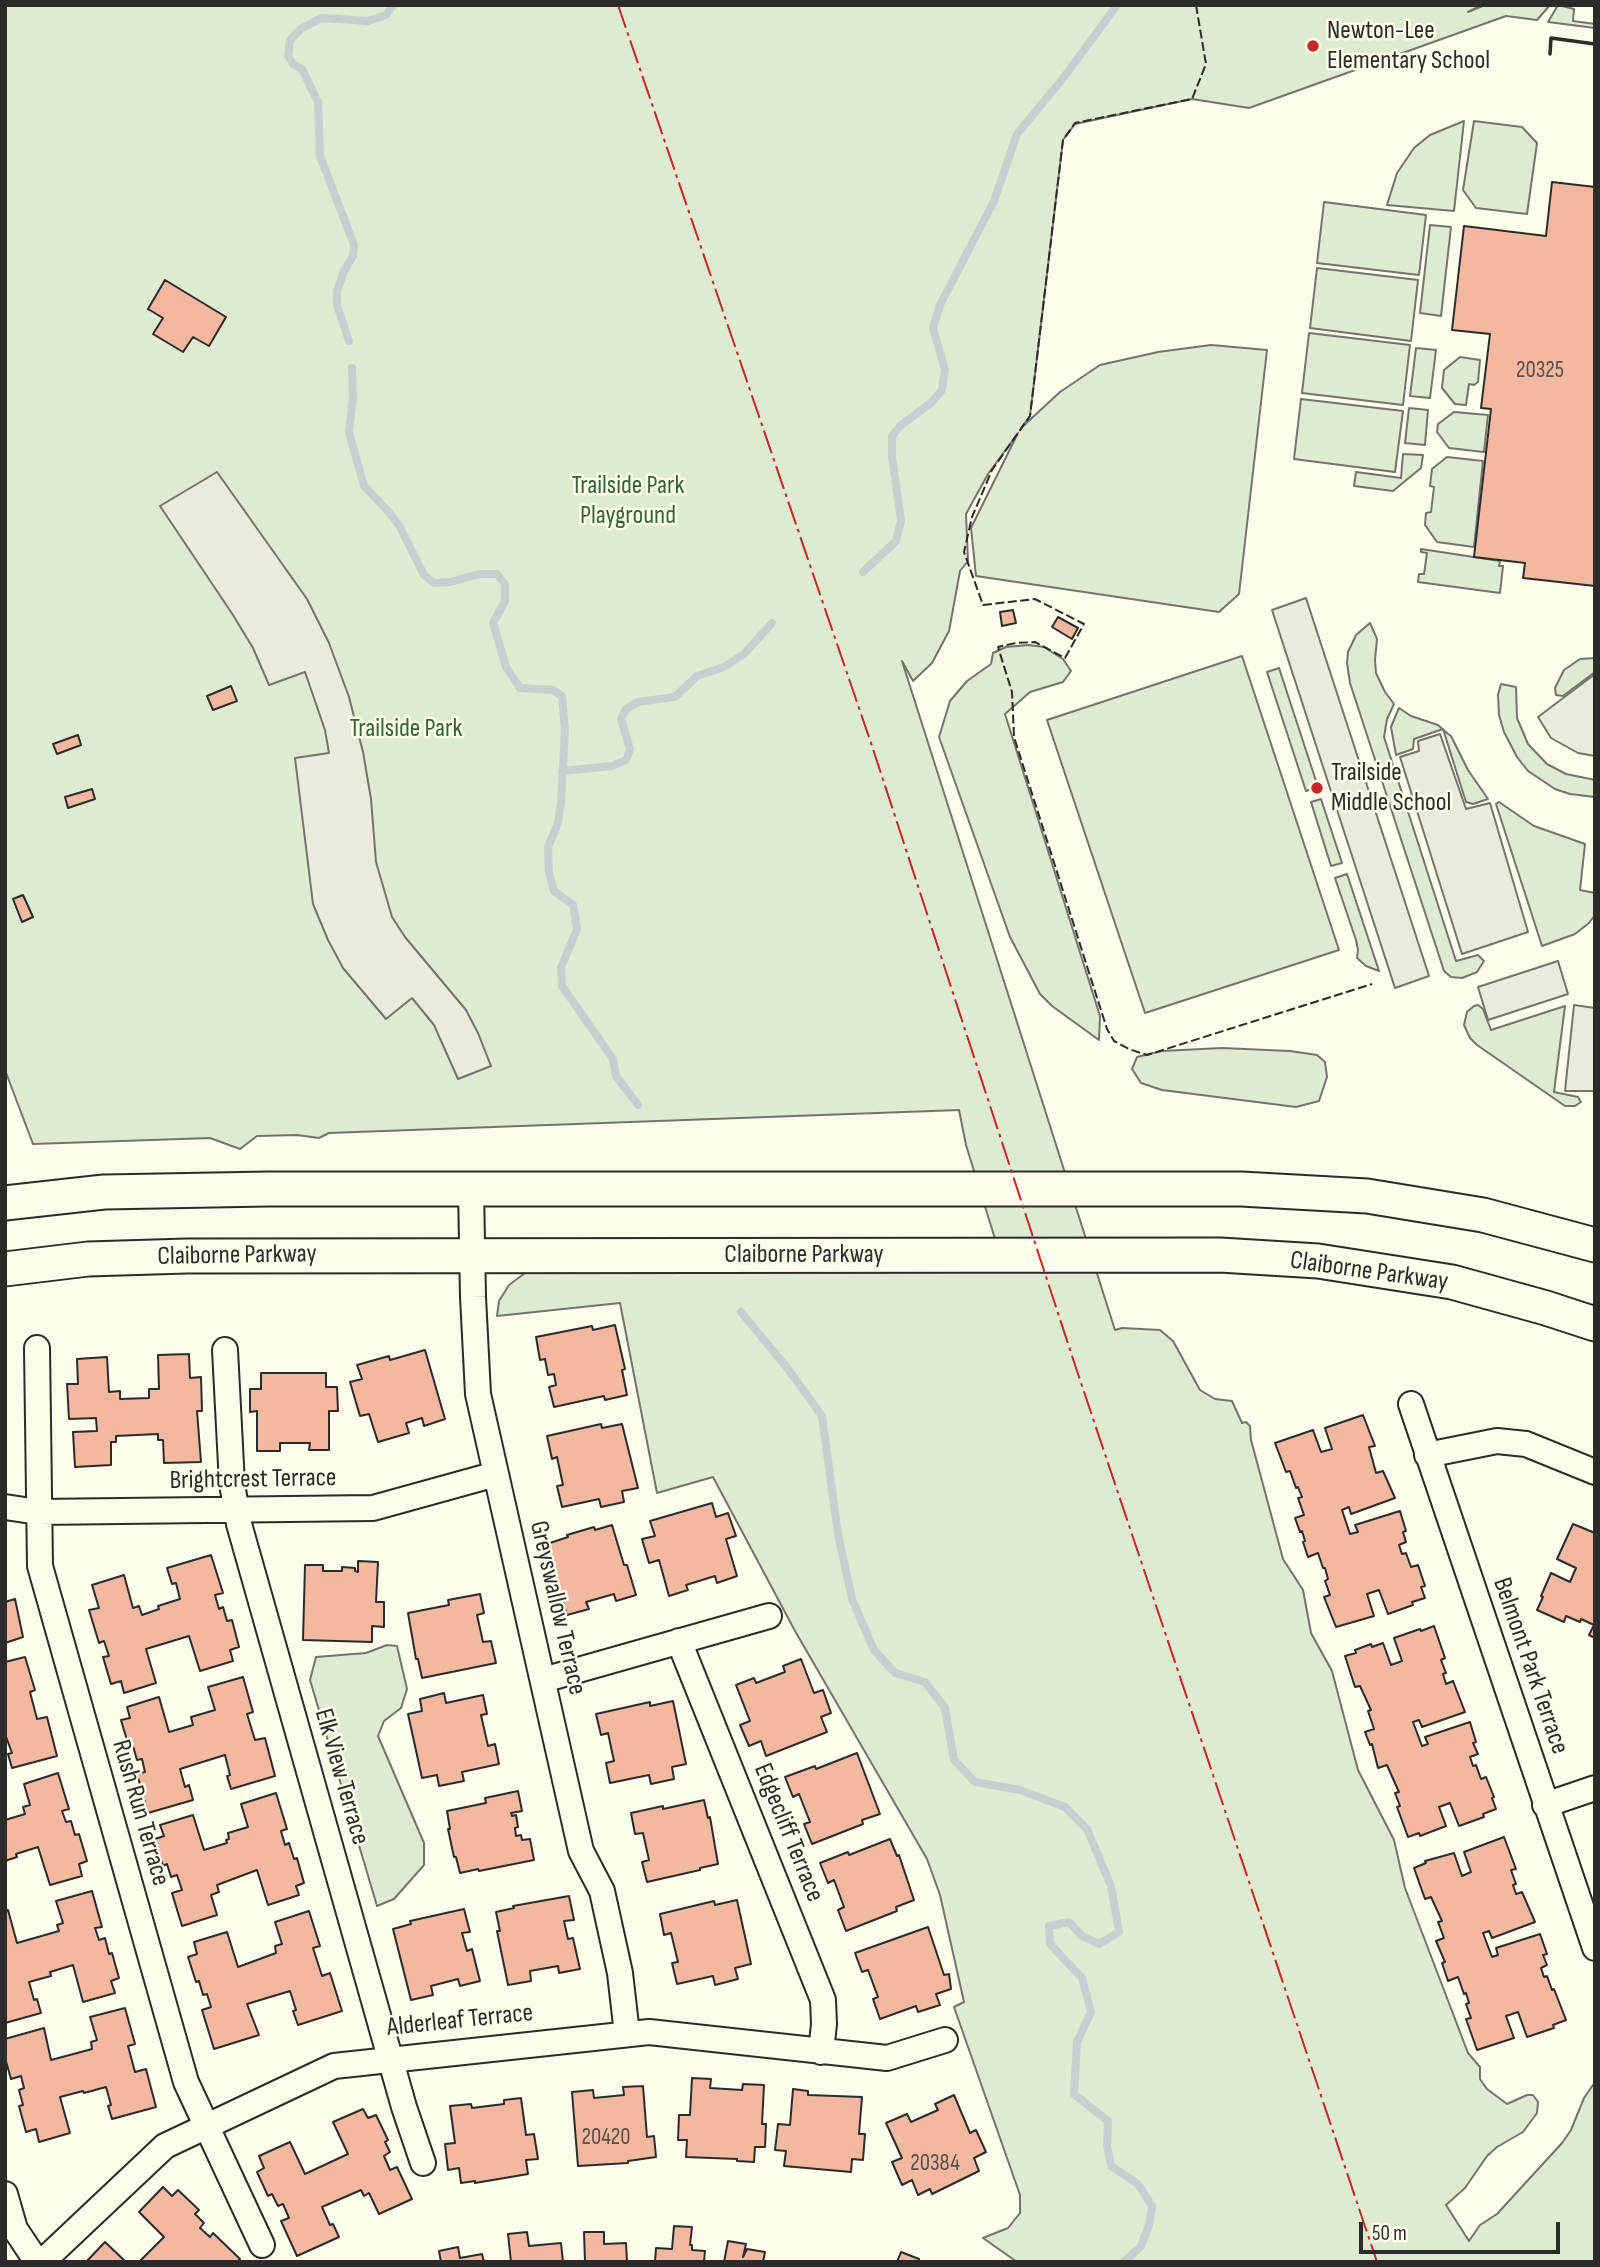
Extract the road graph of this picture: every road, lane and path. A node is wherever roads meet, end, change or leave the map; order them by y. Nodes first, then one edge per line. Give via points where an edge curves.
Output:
1 (471, 1189) junction
2 (5, 1202) edge
3 (1595, 1245) edge
4 (474, 1255) junction
5 (5, 1269) edge
6 (1595, 1324) edge
7 (37, 1348) dead end
8 (225, 1350) dead end
9 (1411, 1404) dead end
10 (1427, 1455) junction
11 (1595, 1472) edge
12 (496, 1474) junction
13 (5, 1507) edge
14 (237, 1510) junction
15 (38, 1512) junction
16 (769, 1616) dead end
17 (679, 1641) junction
18 (543, 1680) junction
19 (1595, 1788) edge
20 (1545, 1805) junction
21 (1595, 1948) edge
22 (627, 2034) junction
23 (945, 2040) dead end
24 (821, 2052) junction
25 (390, 2059) junction
26 (206, 2125) junction
27 (422, 2163) dead end
28 (5, 2194) edge
29 (262, 2245) dead end
30 (39, 2262) edge

1 - 2 main road via 104,1192
1 - 3 main road via 1241,1189 1367,1196 1432,1206
1 - 4 street, Greyswallow Terrace
4 - 5 main road, Claiborne Parkway via 187,1255 89,1259
4 - 6 main road, Claiborne Parkway via 1220,1255 1318,1261 1452,1282
4 - 12 street, Greyswallow Terrace via 478,1394
7 - 15 street, Rush Run Terrace
8 - 14 street, Elk View Terrace
9 - 10 street, Belmont Park Terrace
10 - 11 street via 1497,1441 1526,1444
10 - 20 street, Belmont Park Terrace
12 - 14 street, Brightcrest Terrace via 373,1508
12 - 18 street, Greyswallow Terrace
13 - 15 street, Brightcrest Terrace
14 - 15 street, Brightcrest Terrace
14 - 25 street, Elk View Terrace
15 - 26 street, Rush Run Terrace via 40,1566 186,2082
16 - 17 street
17 - 18 street
17 - 24 street, Edgecliff Terrace via 823,2000
18 - 22 street, Greyswallow Terrace via 581,1851 602,1891 620,1973
19 - 20 street
20 - 21 street, Belmont Park Terrace
22 - 24 street, Alderleaf Terrace via 649,2032
22 - 25 street, Alderleaf Terrace
23 - 24 street, Alderleaf Terrace via 887,2058
25 - 26 street, Alderleaf Terrace via 334,2066
25 - 27 street, Elk View Terrace
26 - 29 street, Rush Run Terrace
26 - 30 street, Alderleaf Terrace via 156,2153
28 - 30 street via 15,2229

